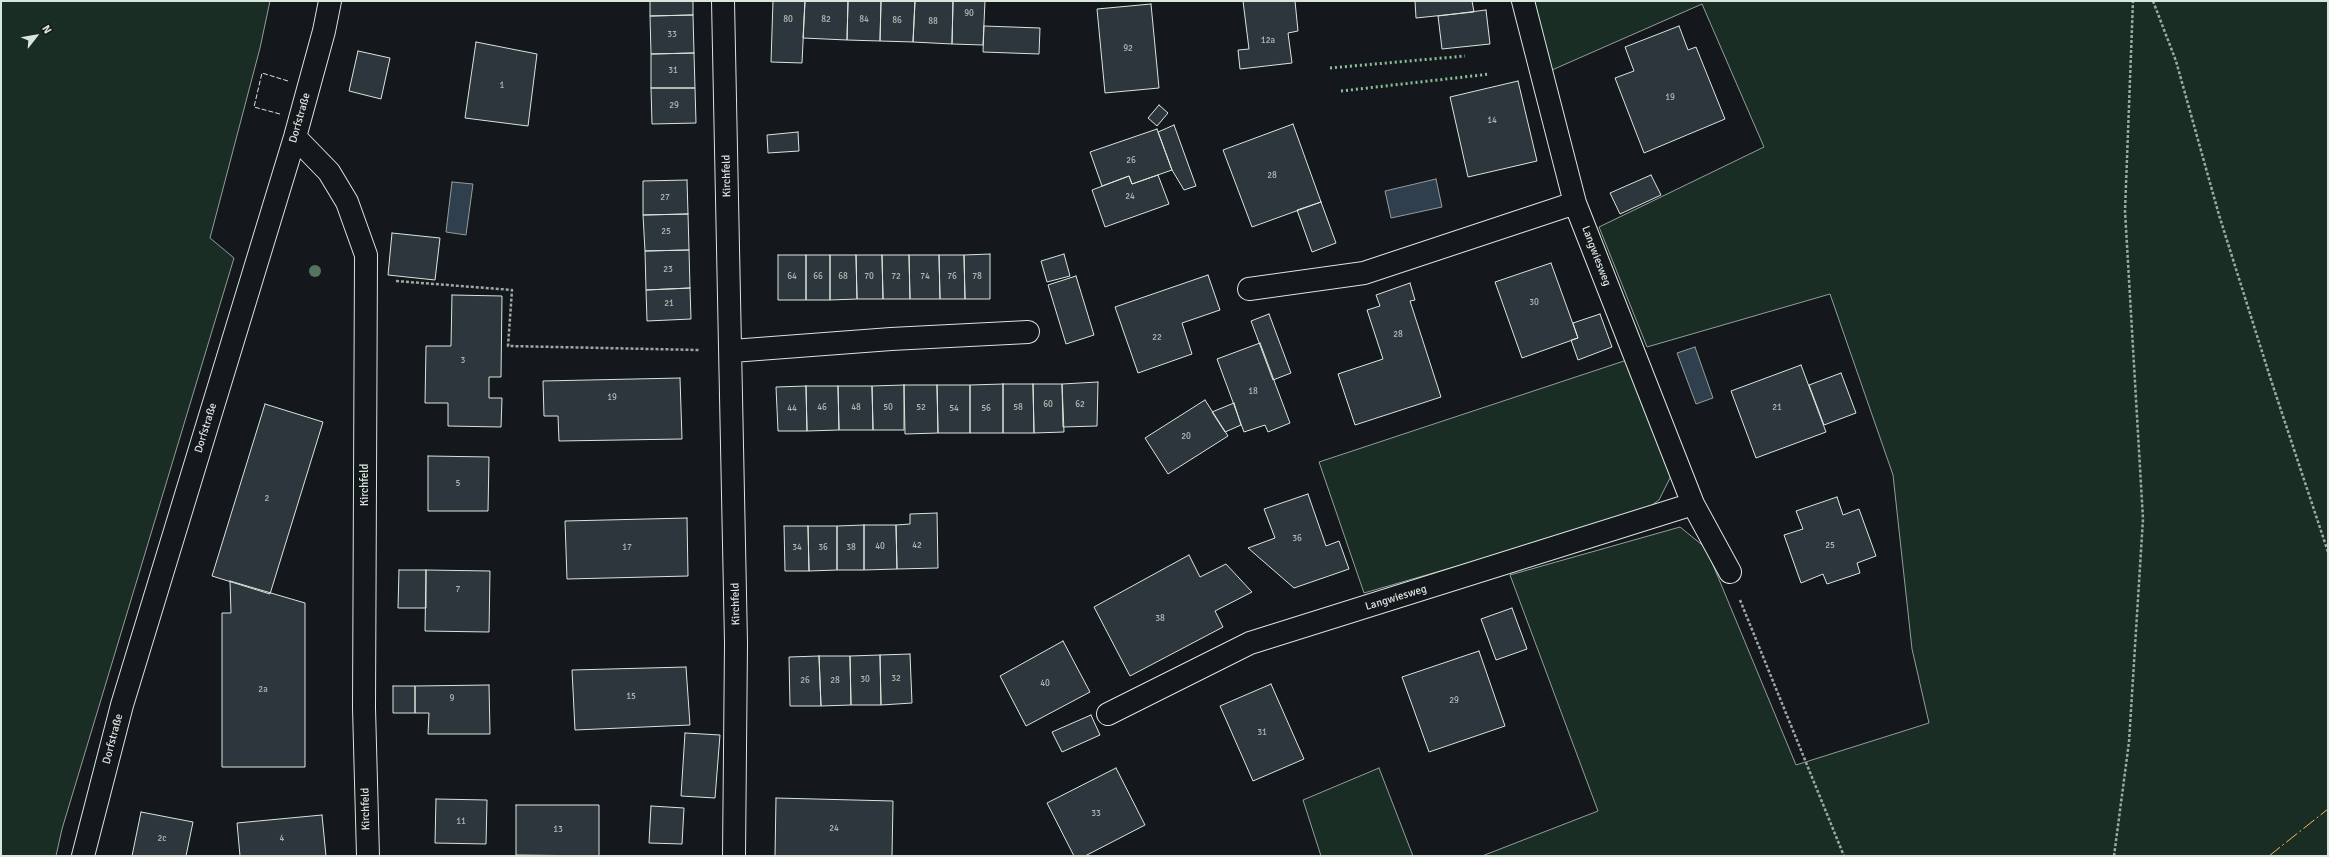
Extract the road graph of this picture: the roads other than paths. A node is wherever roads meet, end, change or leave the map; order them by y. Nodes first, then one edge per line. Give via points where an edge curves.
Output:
1 (330, 1) edge
2 (723, 1) edge
3 (1523, 1) edge
4 (295, 137) junction
5 (1575, 203) junction
6 (1249, 289) dead end
7 (1028, 332) dead end
8 (732, 351) junction
9 (1693, 504) junction
10 (1730, 572) road end
11 (1108, 714) dead end
12 (83, 856) edge
13 (368, 856) edge
14 (734, 856) edge

1 - 4 street, Dorfstraße
2 - 8 street, Kirchfeld
3 - 5 street, Langwiesweg
4 - 12 street, Dorfstraße via 122,705
4 - 13 street, Kirchfeld via 329,172 347,202 366,255 364,708
5 - 6 street via 1364,273
5 - 9 street, Langwiesweg
7 - 8 street
8 - 14 street, Kirchfeld via 736,643
9 - 10 street, Langwiesweg
9 - 11 street, Langwiesweg via 1250,644

